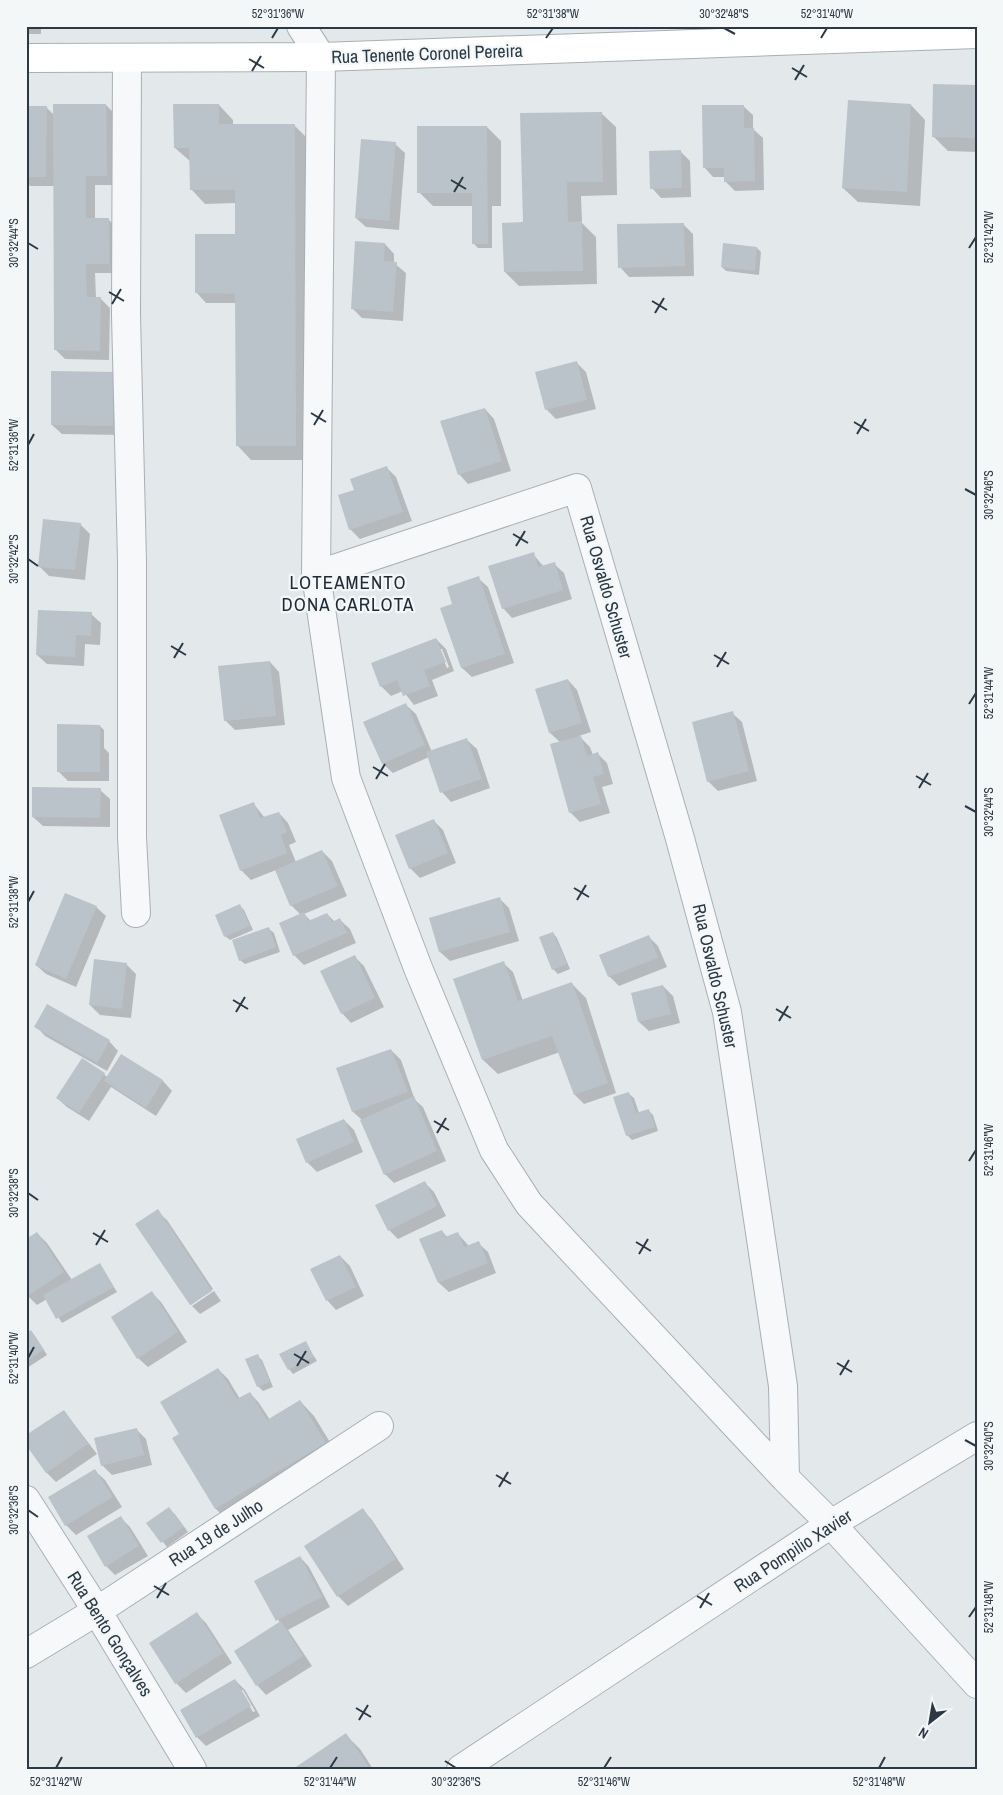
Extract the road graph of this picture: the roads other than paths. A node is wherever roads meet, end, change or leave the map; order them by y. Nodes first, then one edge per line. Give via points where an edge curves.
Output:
1 (301, 26) edge
2 (977, 34) edge
3 (322, 57) junction
4 (26, 58) edge
5 (127, 58) junction
6 (316, 575) junction
7 (136, 913) dead end
8 (379, 1426) dead end
9 (977, 1436) edge
10 (784, 1478) junction
11 (26, 1500) edge
12 (831, 1524) junction
13 (97, 1611) junction
14 (26, 1654) edge
15 (977, 1684) edge
16 (192, 1769) edge
17 (461, 1769) edge

1 - 3 street
2 - 3 main road, Rua Tenente Coronel Pereira
3 - 5 main road, Rua Tenente Coronel Pereira
3 - 6 street
4 - 5 main road, Rua Tenente Coronel Pereira
5 - 7 street via 126,315 132,561 132,837
6 - 10 street via 346,778 418,968 494,1150 529,1204
6 - 10 street, Rua Osvaldo Schuster via 577,488 680,835 727,1012 776,1322 783,1386
8 - 13 street, Rua 19 de Julho
9 - 12 street, Rua Pompilio Xavier
10 - 12 street
11 - 13 street, Rua Bento Gonçalves
12 - 15 street
12 - 17 street, Rua Pompilio Xavier
13 - 14 street, Rua 19 de Julho
13 - 16 street, Rua Bento Gonçalves

